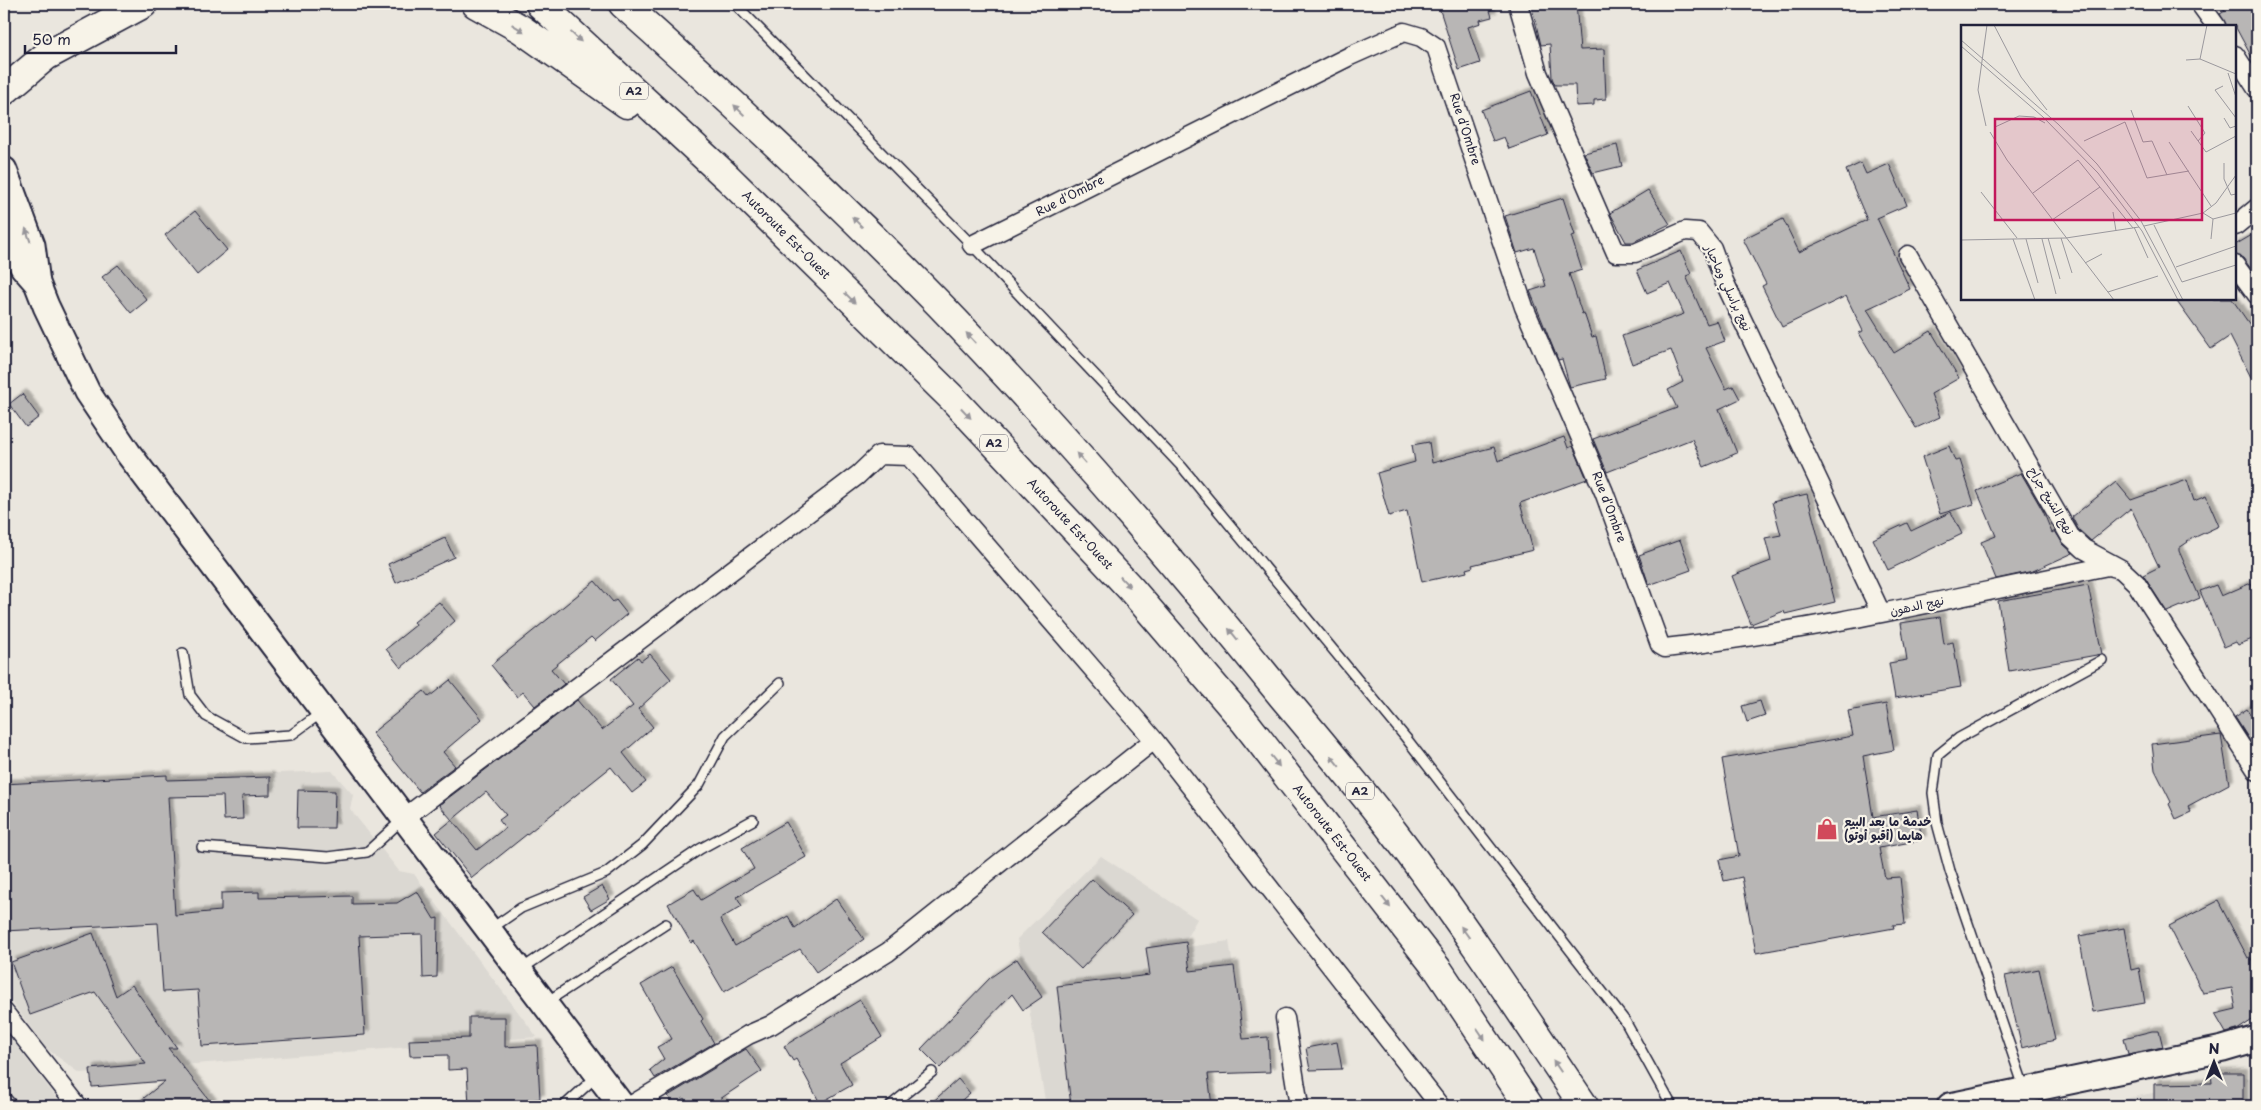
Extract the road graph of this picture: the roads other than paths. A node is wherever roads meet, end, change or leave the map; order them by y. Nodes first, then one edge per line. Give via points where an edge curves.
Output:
1 (143, 4) edge
2 (476, 4) edge
3 (540, 4) edge
4 (623, 4) edge
5 (640, 4) edge
6 (735, 4) edge
7 (1518, 4) edge
8 (2200, 4) edge
9 (2215, 25) edge
10 (2236, 57) edge
11 (687, 60) junction
12 (2257, 89) edge
13 (4, 91) edge
14 (4, 170) edge
15 (728, 178) junction
16 (2257, 208) edge
17 (2236, 225) edge
18 (7, 244) edge
19 (972, 245) junction
20 (1908, 255) dead end
21 (2236, 266) edge
22 (37, 283) junction
23 (2257, 295) edge
24 (2122, 569) junction
25 (1881, 613) junction
26 (1711, 642) joint
27 (183, 653) dead end
28 (2102, 660) dead end
29 (780, 683) dead end
30 (324, 711) junction
31 (1154, 740) junction
32 (2257, 771) edge
33 (404, 818) junction
34 (753, 820) dead end
35 (202, 847) dead end
36 (666, 924) dead end
37 (489, 930) junction
38 (520, 971) junction
39 (544, 1003) junction
40 (4, 1012) edge
41 (1284, 1018) dead end
42 (2257, 1039) edge
43 (932, 1072) dead end
44 (599, 1075) junction
45 (2025, 1091) junction
46 (4, 1096) edge
47 (13, 1106) edge
48 (78, 1106) edge
49 (564, 1106) edge
50 (622, 1106) edge
51 (630, 1106) edge
52 (890, 1106) edge
53 (1299, 1106) edge
54 (1440, 1106) edge
55 (1529, 1106) edge
56 (1584, 1106) edge
57 (1672, 1106) edge
58 (1950, 1106) edge

1 - 13 highway via 46,56
2 -> 15 highway via 570,63
3 -> 15 highway, Autoroute Est-Ouest / A2
4 - 11 highway, A2
5 - 11 highway
6 - 19 lane
7 - 25 street, نهج براسلي وماجبار via 1538,73 1616,252 1635,252 1685,231 1699,232 1712,248 1724,281
8 - 9 street
10 - 12 street
56 -> 11 highway, A2 via 1488,963 1395,834 1132,515 939,304
22 -> 14 main road via 32,246
15 -> 55 highway, Autoroute Est-Ouest / A2 via 952,398 1137,596 1245,722 1439,971
16 - 17 street
18 - 22 main road
19 - 26 street, Rue d'Ombre via 1350,56 1404,32 1421,37 1436,47 1524,307 1604,492 1660,646
19 - 57 lane via 1182,467 1406,738 1625,1021
20 - 24 street, نهج الشيخ جراح via 2070,536 2084,549
21 - 23 street
22 - 30 main road via 87,392 128,453
24 - 25 street, نهج الدهون via 2108,566
24 - 32 street, نهج الشيخ جراح via 2136,583
25 - 26 street, نهج الدهون
27 - 30 lane via 190,695 195,702 206,716 246,738 291,735
28 - 45 lane via 1959,738 1938,754 1933,793 1937,823 1950,871
29 - 37 lane via 726,736 699,785 642,845 606,873 521,908
30 - 33 main road
31 - 33 street via 909,456 879,455 858,475
31 - 51 street via 888,952 771,1025
31 - 54 street
33 - 35 lane via 367,852 328,857
33 - 37 main road
34 - 38 lane via 700,848
36 - 39 lane
37 - 38 main road
38 - 39 main road
39 - 44 main road
40 - 48 street
41 - 53 street
42 - 45 main road
43 - 52 lane
44 - 49 lane
44 - 50 main road
45 - 58 main road
46 - 47 lane

